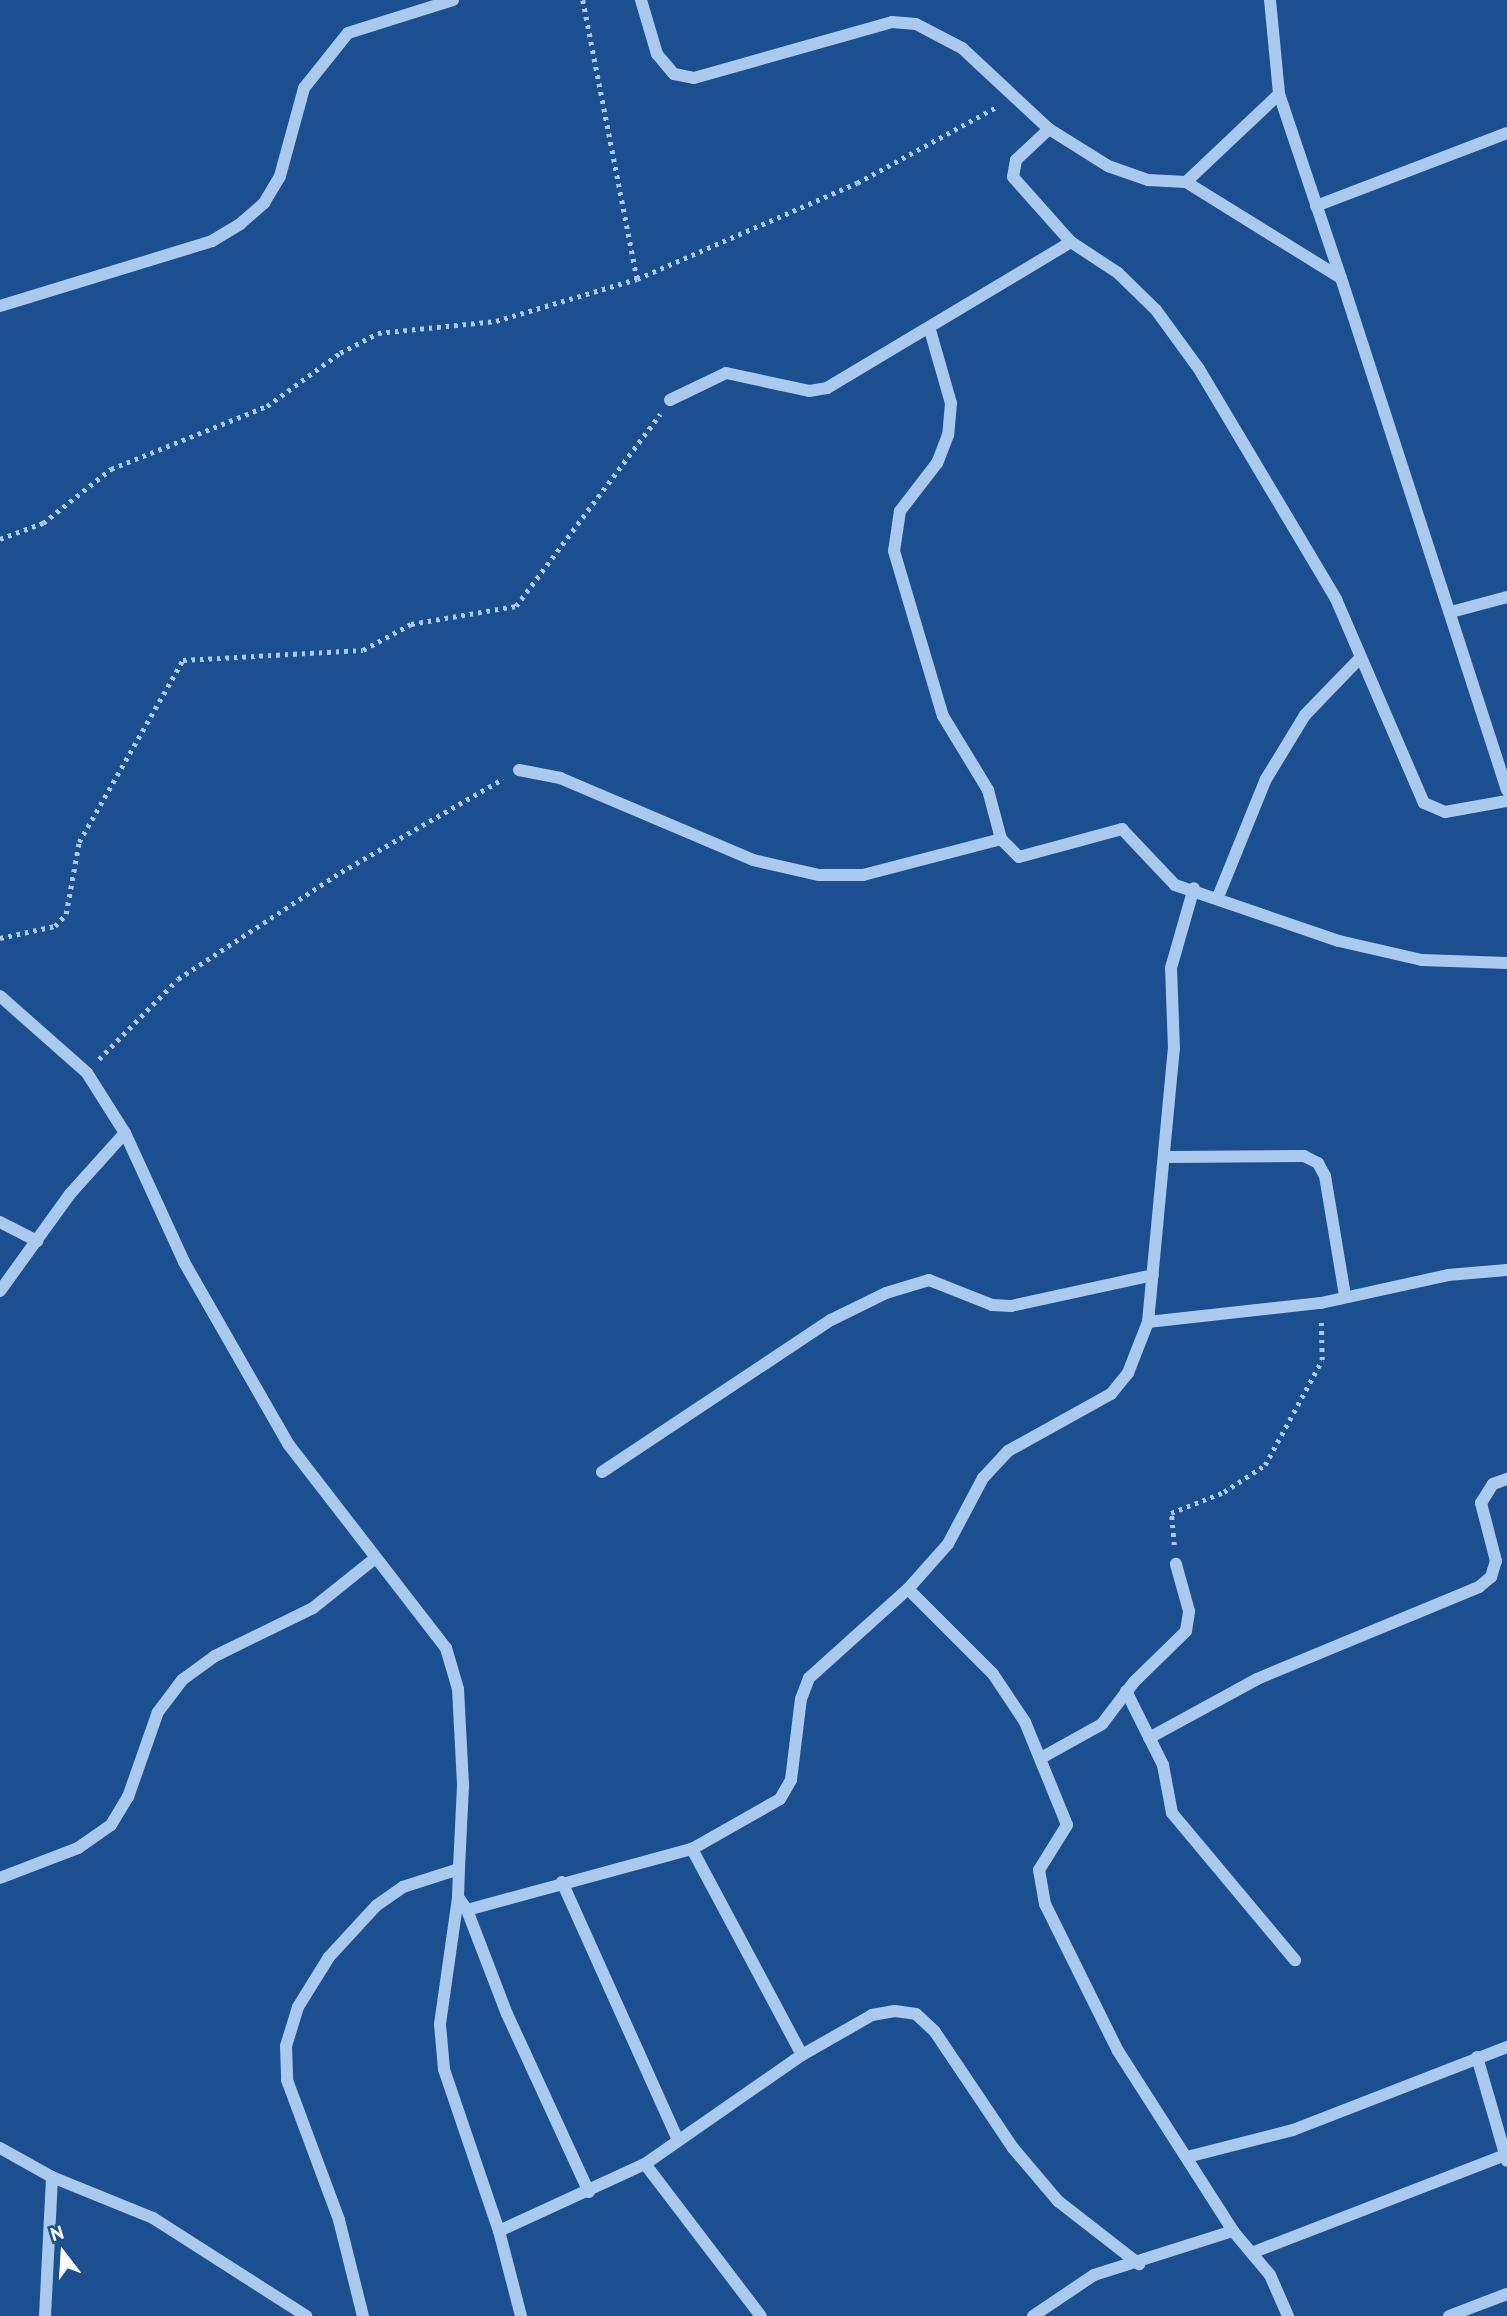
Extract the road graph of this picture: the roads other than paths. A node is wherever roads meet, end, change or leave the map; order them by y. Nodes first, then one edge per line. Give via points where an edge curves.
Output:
1 (453, 0) edge
2 (641, 0) edge
3 (1269, 0) edge
4 (1279, 94) junction
5 (1049, 129) junction
6 (1507, 133) edge
7 (1186, 182) junction
8 (1316, 206) junction
9 (1072, 243) junction
10 (1341, 278) junction
11 (0, 306) edge
12 (930, 330) junction
13 (670, 400) road end
14 (1507, 597) edge
15 (1451, 612) junction
16 (1359, 659) junction
17 (519, 770) road end
18 (1507, 790) edge
19 (1507, 802) edge
20 (1001, 839) junction
21 (1194, 888) junction
22 (1217, 897) junction
23 (1507, 963) edge
24 (0, 996) edge
25 (125, 1133) junction
26 (1167, 1157) junction
27 (0, 1222) edge
28 (37, 1241) junction
29 (1507, 1270) edge
30 (1153, 1275) junction
31 (0, 1291) edge
32 (1345, 1295) junction
33 (1148, 1322) junction
34 (602, 1472) dead end
35 (1507, 1479) edge
36 (373, 1560) junction
37 (1176, 1564) road end
38 (908, 1589) junction
39 (1126, 1691) junction
40 (1149, 1738) junction
41 (1041, 1758) junction
42 (692, 1849) junction
43 (459, 1869) junction
44 (0, 1878) edge
45 (562, 1882) junction
46 (458, 1896) junction
47 (467, 1910) junction
48 (1295, 1960) dead end
49 (1507, 2048) edge
50 (802, 2055) junction
51 (1476, 2057) junction
52 (678, 2140) junction
53 (0, 2148) edge
54 (1187, 2157) junction
55 (1506, 2158) edge
56 (645, 2164) junction
57 (52, 2177) junction
58 (589, 2192) junction
59 (499, 2231) junction
60 (1233, 2231) junction
61 (1254, 2252) junction
62 (1139, 2264) junction
63 (1507, 2294) edge
64 (45, 2316) edge
65 (306, 2316) edge
66 (363, 2316) edge
67 (521, 2316) edge
68 (761, 2316) edge
69 (1033, 2316) edge
70 (1288, 2316) edge
71 (1448, 2316) edge

1 - 11 street via 348,33 304,88 280,176 264,204 240,224 212,241
2 - 5 street via 657,54 674,74 694,78 724,74 905,20 962,48
3 - 4 street
4 - 7 street
4 - 8 street
5 - 7 street via 1115,170
5 - 9 street via 1016,160 1013,177
6 - 8 street
7 - 10 street
8 - 10 street
9 - 12 street
9 - 16 street via 1118,273 1156,310 1199,369 1336,599
10 - 15 street
12 - 13 street via 827,388 809,391 726,373
12 - 20 street via 951,403 948,435 937,463 900,511 894,551 943,716 988,790
14 - 15 street
15 - 18 street
16 - 19 street via 1424,803 1445,812
16 - 22 street via 1305,715 1273,769
17 - 20 street via 560,778 754,860 819,875 863,875
20 - 21 street via 1018,857 1122,829 1137,839 1163,876
21 - 22 street
21 - 26 street via 1171,968 1174,1049
22 - 23 street via 1339,941 1422,960
24 - 25 street via 87,1073
25 - 28 street via 70,1194
25 - 36 street via 184,1262 289,1445
26 - 30 street
26 - 32 street via 1304,1156 1318,1163 1325,1176
27 - 28 street
28 - 31 street
29 - 32 street
30 - 33 street
30 - 34 street via 1011,1306 992,1305 929,1280 886,1293 831,1320
32 - 33 street via 1321,1303
33 - 38 street via 1128,1373 1111,1394 1008,1451 982,1478 948,1544
35 - 40 street via 1493,1484 1481,1503 1496,1561 1491,1577 1479,1587 1257,1679
36 - 43 street via 446,1648 458,1689 463,1786
36 - 44 street via 313,1608 215,1656 182,1680 158,1712 128,1797 111,1825 78,1848
37 - 39 street via 1189,1611 1186,1631
38 - 41 street via 993,1674
38 - 42 street via 810,1678 801,1699 791,1780 780,1799
39 - 40 street
39 - 41 street via 1102,1724
40 - 48 street via 1163,1765 1172,1813
41 - 54 street via 1067,1825 1039,1870 1045,1904 1118,2051
42 - 45 street
42 - 50 street
43 - 46 street
43 - 66 street via 403,1887 376,1906 329,1957 298,2007 286,2046 287,2080 339,2220
45 - 47 street
45 - 52 street
46 - 47 street
46 - 59 street via 440,2024 444,2069
47 - 58 street via 508,2014
49 - 51 street
50 - 52 street
50 - 62 street via 872,2015 916,2014 1058,2202
51 - 54 street via 1293,2130
51 - 55 street
52 - 56 street
53 - 57 street
54 - 60 street
55 - 61 street
56 - 58 street
56 - 68 street
57 - 64 street
57 - 65 street via 153,2218
58 - 59 street
59 - 67 street
60 - 61 street
60 - 62 street
61 - 70 street
62 - 69 street via 1094,2275
63 - 71 street

